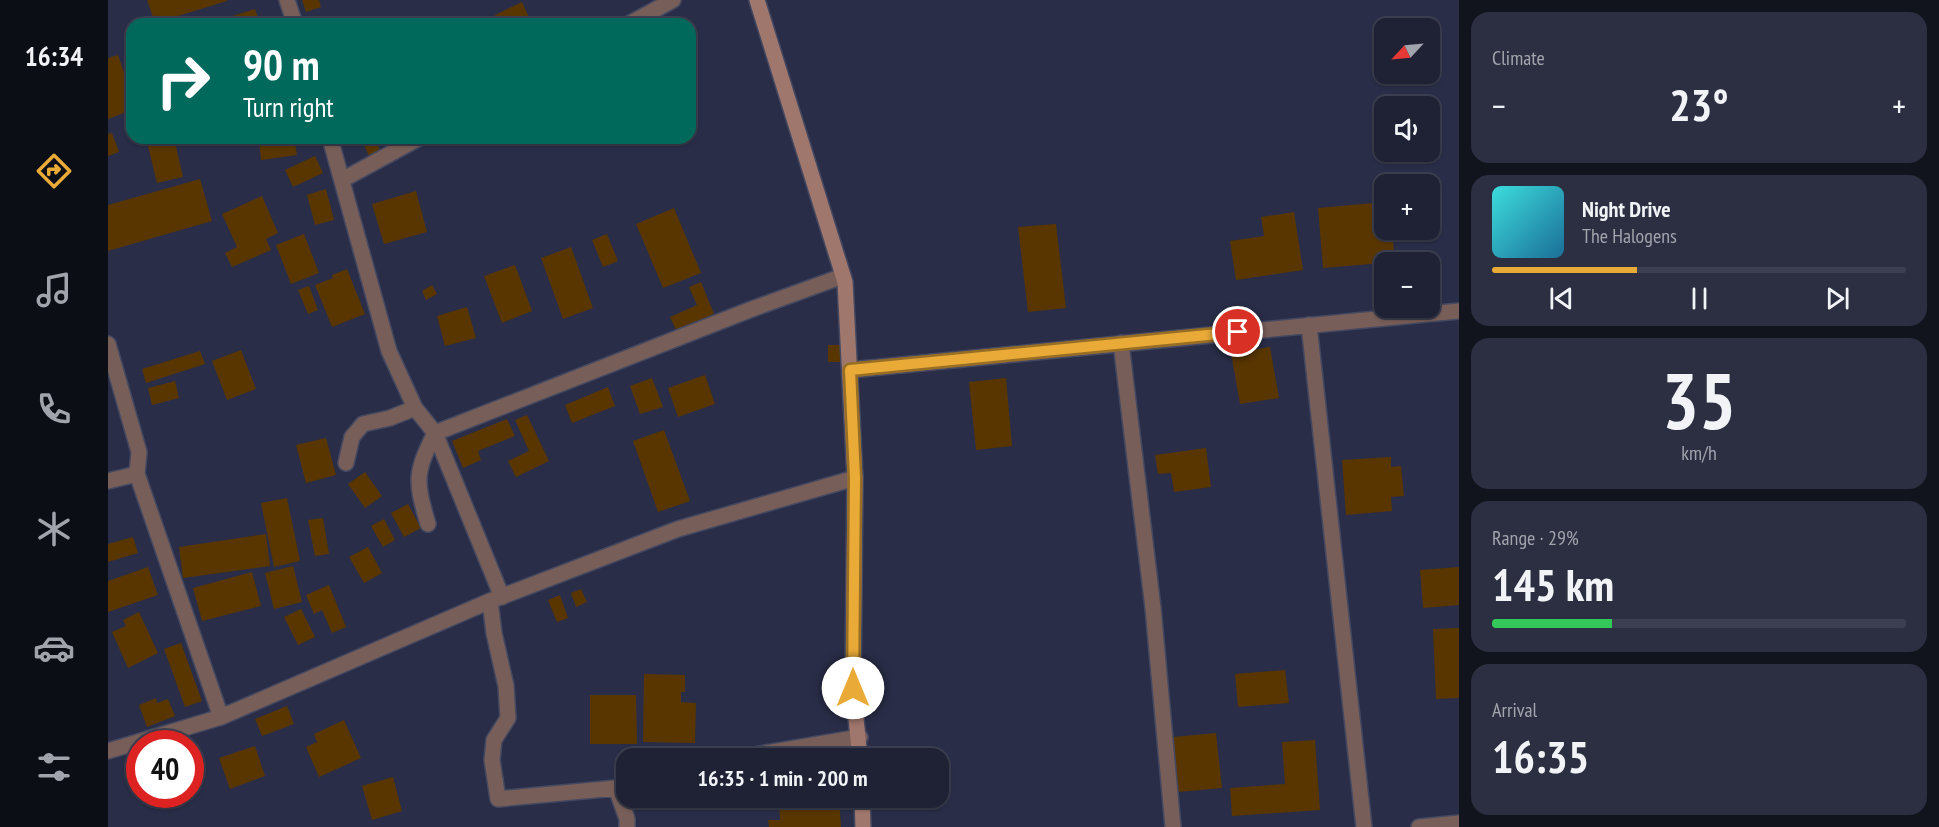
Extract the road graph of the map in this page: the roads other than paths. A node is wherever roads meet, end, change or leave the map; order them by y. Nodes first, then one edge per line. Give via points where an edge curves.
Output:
1 (287, 0) edge
2 (673, 0) edge
3 (757, 0) edge
4 (293, 18) edge
5 (640, 18) edge
6 (332, 144) edge
7 (408, 144) edge
8 (342, 180) junction
9 (843, 276) junction
10 (1459, 310) edge
11 (1309, 325) junction
12 (1121, 343) junction
13 (108, 344) edge
14 (850, 370) junction
15 (415, 408) junction
16 (435, 433) junction
17 (346, 462) dead end
18 (137, 474) junction
19 (855, 478) junction
20 (108, 481) edge
21 (429, 524) dead end
22 (496, 599) junction
23 (221, 717) junction
24 (860, 737) junction
25 (796, 748) edge
26 (860, 748) edge
27 (108, 751) edge
28 (616, 787) edge
29 (625, 808) edge
30 (862, 808) edge
31 (1459, 823) edge
32 (627, 827) edge
33 (863, 827) edge
34 (1173, 827) edge
35 (1364, 827) edge
36 (1419, 827) edge

1 - 4 street
2 - 5 street
3 - 9 street
6 - 8 street
7 - 8 street
8 - 15 street via 389,351
9 - 14 street
9 - 16 street
10 - 11 street
11 - 12 street
11 - 35 street
12 - 14 street
12 - 34 street via 1153,608
13 - 18 street via 139,452
14 - 19 street
15 - 16 street
15 - 17 street via 363,424 352,436
16 - 21 street via 418,474
16 - 22 street
18 - 20 street
18 - 23 street
19 - 22 street via 678,529
19 - 24 street via 853,688
22 - 23 street
22 - 28 street via 494,633 506,686 508,718 494,740 492,760 498,799
23 - 27 street
24 - 25 street
24 - 26 street
29 - 32 street
30 - 33 street
31 - 36 street

